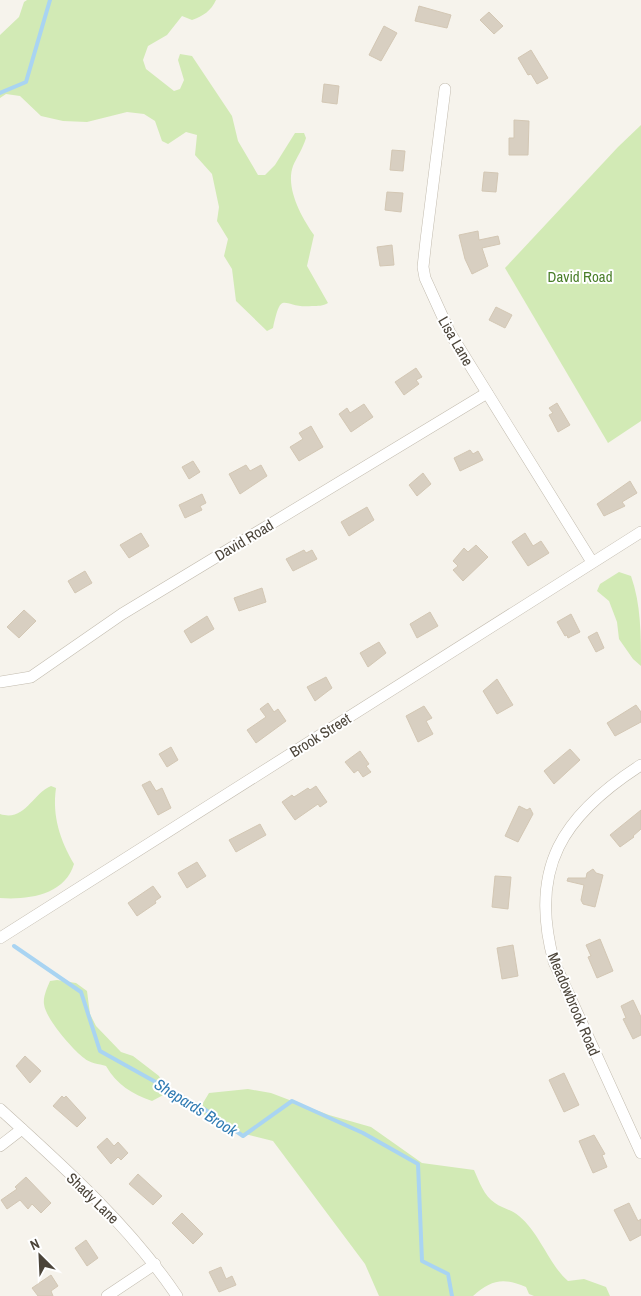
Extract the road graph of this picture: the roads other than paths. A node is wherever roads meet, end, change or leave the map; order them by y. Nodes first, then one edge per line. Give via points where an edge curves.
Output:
1 (445, 89) dead end
2 (487, 393) junction
3 (641, 532) edge
4 (592, 562) junction
5 (0, 682) edge
6 (641, 764) edge
7 (0, 938) edge
8 (0, 1109) edge
9 (22, 1129) junction
10 (0, 1146) edge
11 (641, 1153) edge
12 (155, 1264) junction
13 (107, 1296) edge
14 (177, 1296) edge

1 - 2 street, Lisa Lane via 423,266 430,291 450,333
2 - 4 street, Lisa Lane
2 - 5 street, David Road via 122,614 31,677
3 - 4 street, Brook Street
4 - 7 street, Brook Street
6 - 11 street, Meadowbrook Road via 599,793 569,828 549,872 544,899 548,942 554,962
8 - 9 street, Shady Lane
9 - 10 street
9 - 12 street, Shady Lane via 126,1230
12 - 13 street
12 - 14 street, Shady Lane

